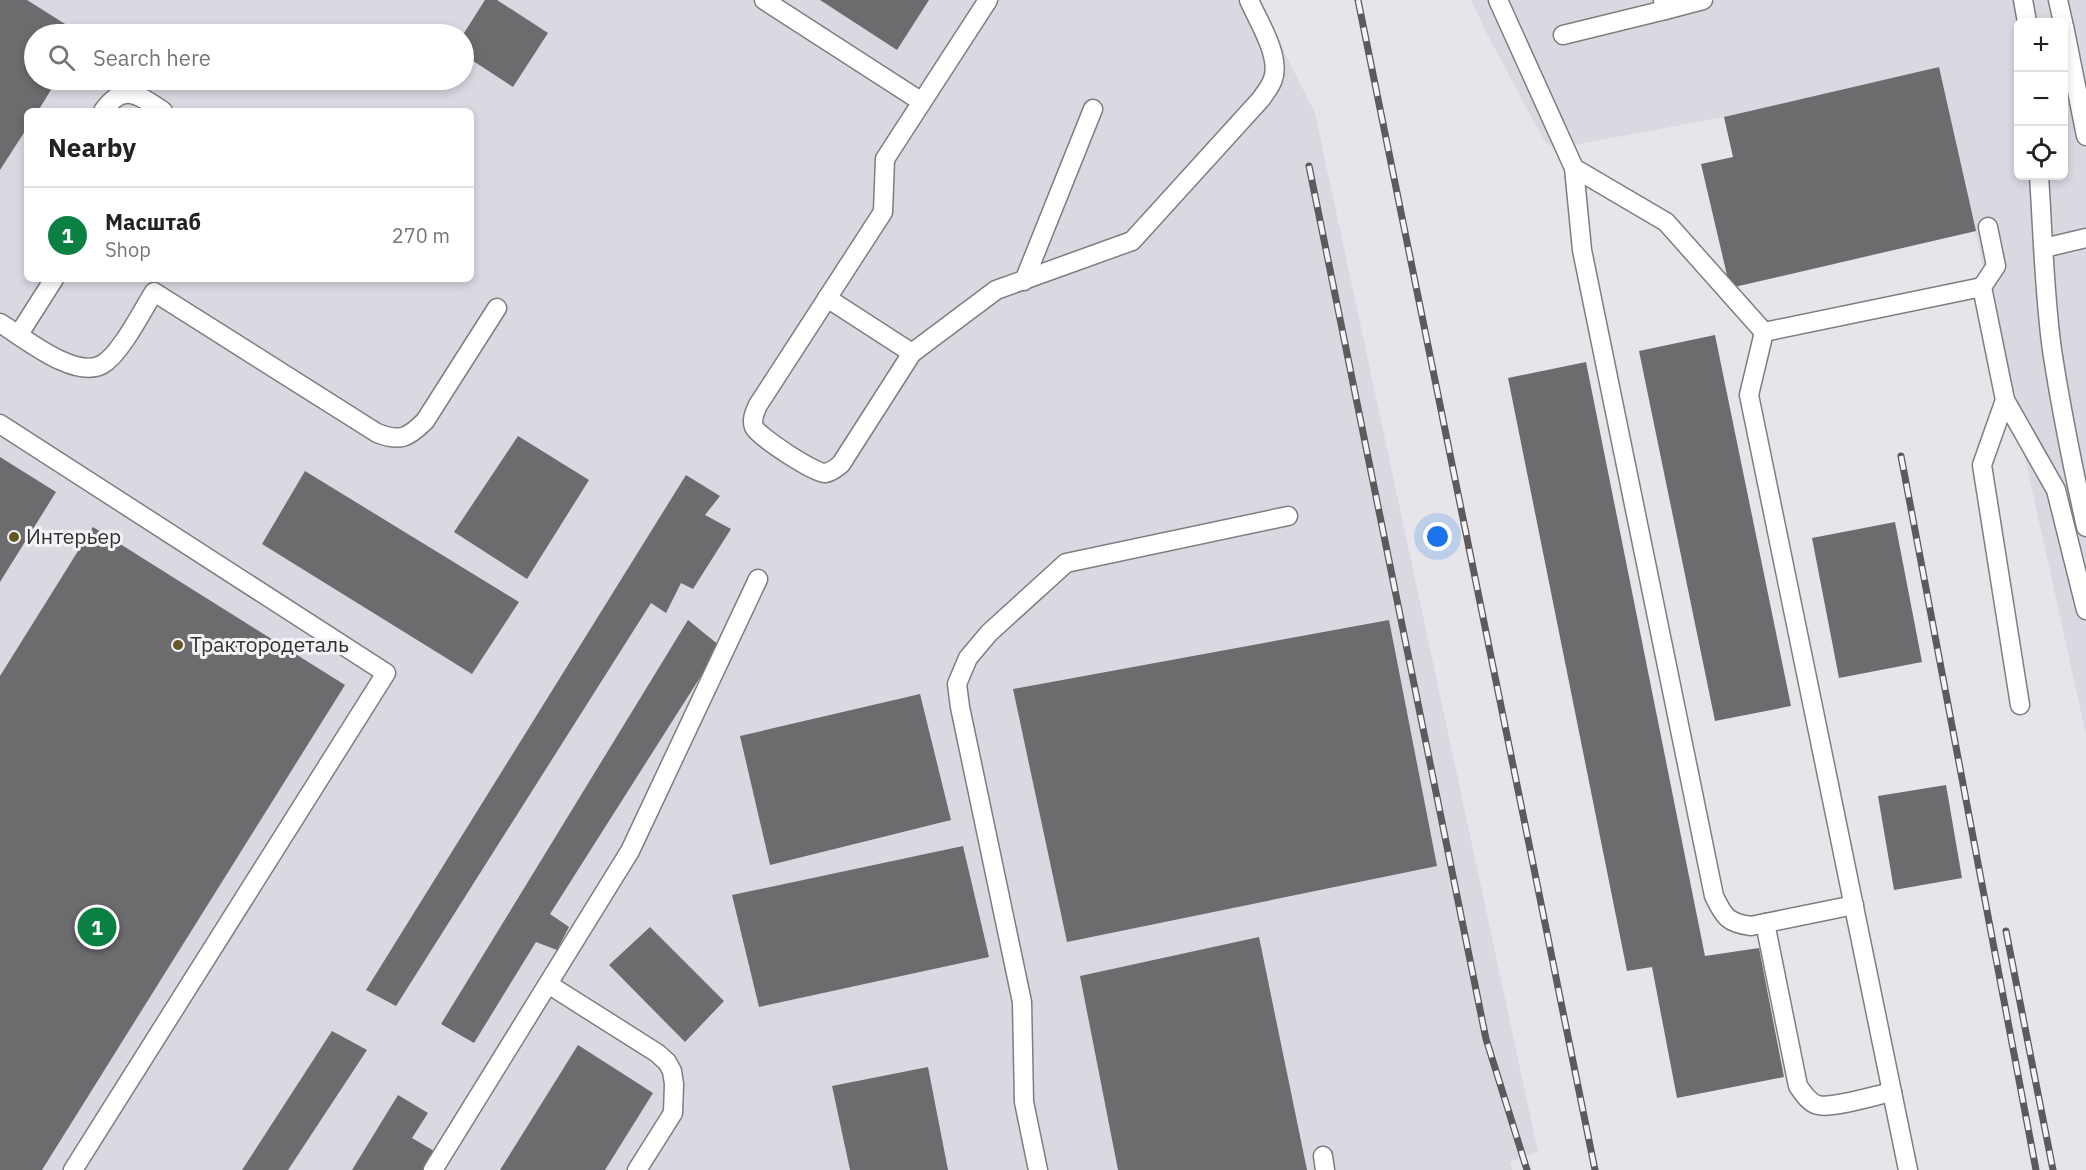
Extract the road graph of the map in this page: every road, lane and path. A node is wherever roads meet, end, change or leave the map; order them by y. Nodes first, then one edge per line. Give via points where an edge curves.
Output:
1 (764, 0) edge
2 (988, 0) edge
3 (1249, 0) edge
4 (1498, 0) edge
5 (1703, 0) edge
6 (2023, 0) edge
7 (2058, 0) edge
8 (1664, 5) edge
9 (2026, 18) edge
10 (2062, 18) edge
11 (1563, 35) dead end
12 (2068, 48) edge
13 (922, 102) junction
14 (106, 108) edge
15 (158, 108) edge
16 (1093, 109) dead end
17 (2086, 136) edge
18 (1574, 168) junction
19 (2039, 180) edge
20 (1988, 227) dead end
21 (2086, 238) edge
22 (2044, 248) junction
23 (1024, 281) junction
24 (52, 282) edge
25 (158, 286) edge
26 (1982, 287) junction
27 (827, 298) junction
28 (497, 308) dead end
29 (0, 323) edge
30 (1764, 332) junction
31 (18, 334) junction
32 (912, 353) junction
33 (2005, 400) junction
34 (0, 424) edge
35 (1288, 516) dead end
36 (2086, 526) edge
37 (758, 579) dead end
38 (2086, 610) edge
39 (2019, 705) dead end
40 (1854, 905) junction
41 (1765, 923) junction
42 (548, 984) junction
43 (1892, 1092) junction
44 (73, 1170) edge
45 (433, 1170) edge
46 (637, 1170) edge
47 (1038, 1170) edge
48 (1908, 1170) edge

1 - 13 lane
2 - 13 lane
3 - 23 lane via 1276,65 1273,80 1261,99 1132,241
4 - 18 lane
5 - 8 lane
6 - 9 lane
7 - 10 lane
8 - 11 lane
12 - 17 lane
13 - 27 lane via 885,159 883,212
14 - 15 lane via 117,95 129,92
16 - 23 lane
18 - 30 lane via 1666,222
18 - 41 lane via 1582,250 1714,896 1722,912 1735,924
19 - 22 lane
20 - 26 lane via 1996,266
21 - 22 lane
22 - 36 lane via 2052,350
23 - 32 lane via 996,291
24 - 31 lane
25 - 28 lane via 377,433 393,439 412,435 425,421
25 - 31 lane via 117,350 102,365 82,369 64,363
26 - 30 lane
26 - 33 lane
27 - 32 lane
27 - 32 lane via 753,417 754,428 763,437 803,463 824,473 841,464
29 - 31 lane
30 - 40 lane via 1749,395
33 - 38 lane via 2056,490
33 - 39 lane via 1982,465
34 - 44 lane via 386,673
35 - 47 lane via 1066,563 989,633 968,658 957,684 1022,1002 1024,1102
37 - 42 lane via 630,851
40 - 41 lane
40 - 43 lane
41 - 43 lane via 1798,1086 1806,1097 1817,1106
42 - 45 lane
42 - 46 lane via 657,1053 672,1071 673,1113
43 - 48 lane

